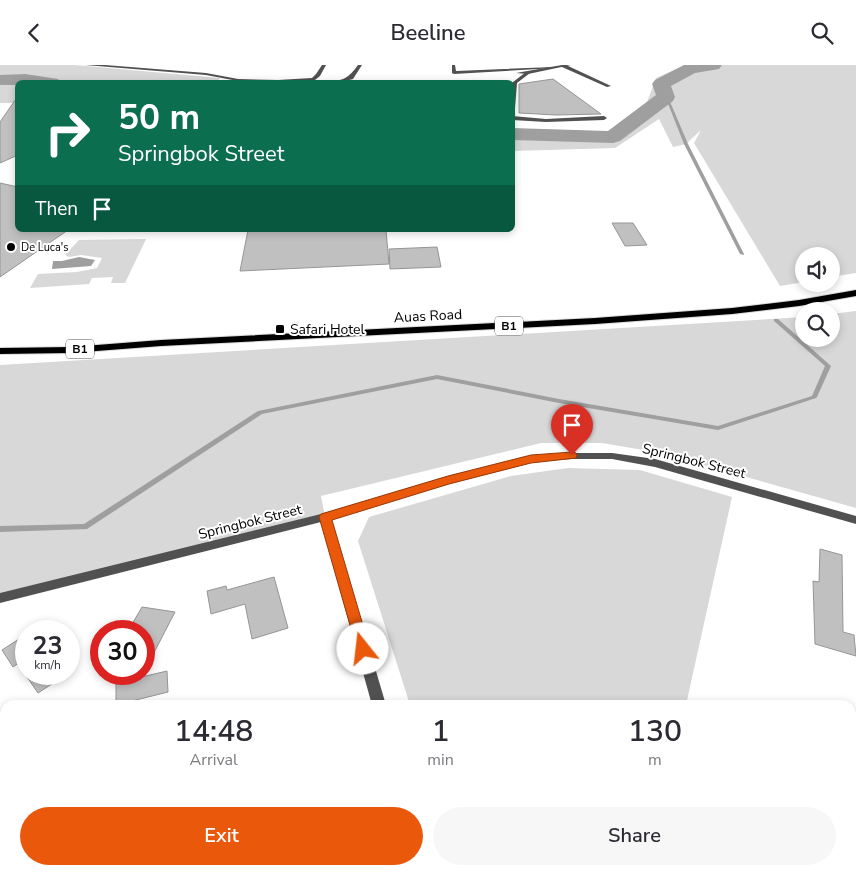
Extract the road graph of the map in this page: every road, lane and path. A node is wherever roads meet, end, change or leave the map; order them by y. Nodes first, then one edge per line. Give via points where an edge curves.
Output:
1 (87, 65) edge
2 (196, 65) edge
3 (324, 65) edge
4 (360, 65) edge
5 (566, 65) edge
6 (453, 66) edge
7 (553, 68) junction
8 (188, 73) junction
9 (518, 73) dead end
10 (528, 73) junction
11 (238, 80) edge
12 (308, 80) edge
13 (346, 80) edge
14 (515, 83) edge
15 (609, 85) dead end
16 (515, 118) edge
17 (604, 118) dead end
18 (856, 293) edge
19 (0, 351) edge
20 (325, 517) junction
21 (856, 520) edge
22 (0, 598) edge
23 (378, 700) edge

1 - 8 street
2 - 8 street
3 - 12 street via 318,75
4 - 13 street
5 - 7 street
5 - 15 street
6 - 7 street via 454,73
7 - 10 street
8 - 11 street
9 - 10 street
10 - 14 street
16 - 17 street via 565,121
18 - 19 main road, Auas Road / B1 via 732,311 595,321 71,350
20 - 21 street, Springbok Street via 531,459 572,455 612,456 656,463
20 - 22 street, Springbok Street
20 - 23 street

